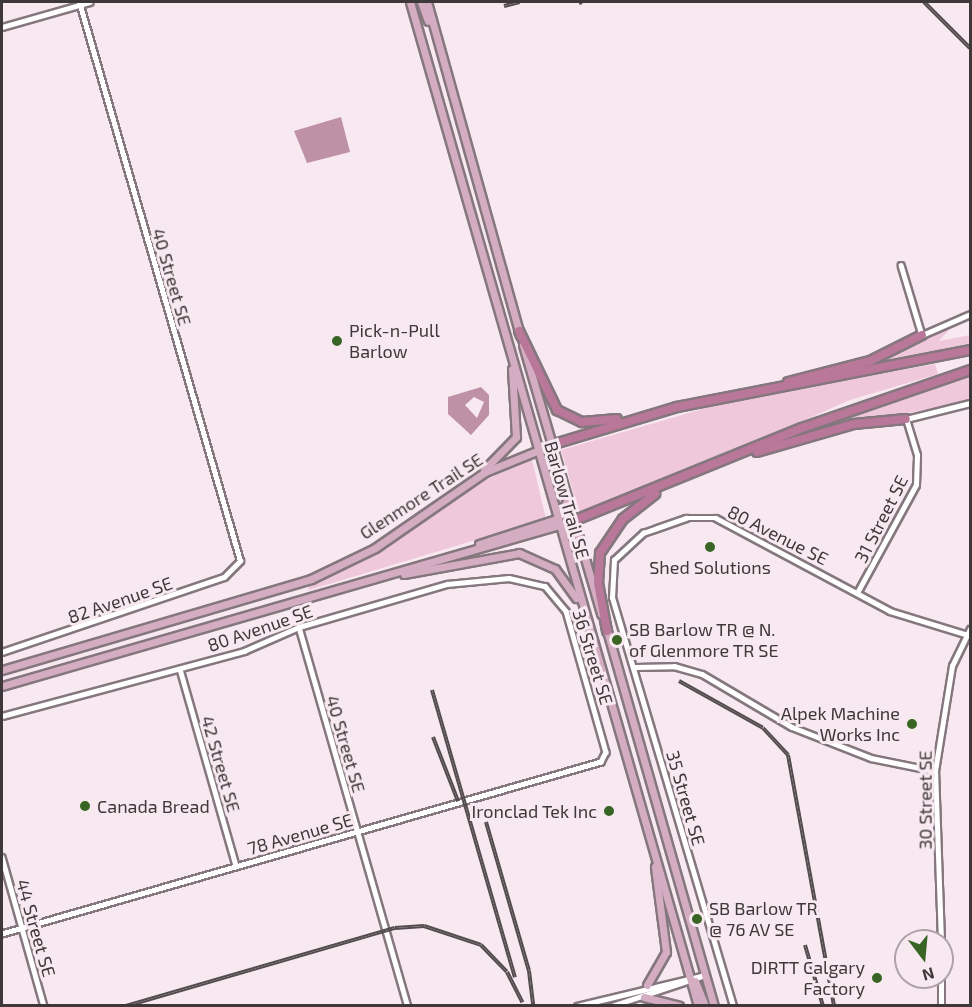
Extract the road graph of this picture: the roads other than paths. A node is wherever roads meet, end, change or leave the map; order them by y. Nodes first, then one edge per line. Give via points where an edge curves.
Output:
1 (90, 2) edge
2 (409, 2) edge
3 (421, 2) edge
4 (427, 2) edge
5 (79, 3) edge
6 (2, 27) edge
7 (439, 45) junction
8 (901, 265) dead end
9 (970, 314) edge
10 (519, 331) junction
11 (922, 335) junction
12 (508, 343) junction
13 (970, 350) edge
14 (970, 370) edge
15 (708, 400) junction
16 (970, 403) edge
17 (641, 416) junction
18 (906, 420) junction
19 (551, 445) junction
20 (538, 450) junction
21 (716, 465) junction
22 (464, 484) junction
23 (664, 487) junction
24 (567, 500) junction
25 (573, 521) junction
26 (558, 522) junction
27 (240, 561) joint
28 (378, 577) junction
29 (529, 580) joint
30 (857, 593) junction
31 (612, 598) joint
32 (586, 619) junction
33 (299, 627) junction
34 (607, 631) junction
35 (969, 632) edge
36 (2, 652) edge
37 (635, 667) junction
38 (180, 669) junction
39 (2, 670) edge
40 (2, 686) edge
41 (2, 716) edge
42 (605, 758) joint
43 (935, 771) junction
44 (358, 832) junction
45 (654, 852) junction
46 (2, 857) edge
47 (236, 866) junction
48 (22, 928) junction
49 (941, 929) edge
50 (2, 934) edge
51 (689, 975) junction
52 (705, 975) junction
53 (693, 983) junction
54 (647, 985) junction
55 (941, 989) edge
56 (644, 997) junction
57 (44, 1005) edge
58 (408, 1005) edge
59 (577, 1005) edge
60 (612, 1005) edge
61 (679, 1005) edge
62 (698, 1005) edge
63 (705, 1005) edge
64 (714, 1005) edge
65 (733, 1005) edge
66 (941, 1005) edge

1 - 5 street
2 - 12 main road, Barlow Trail SE
3 - 7 main road
4 - 7 main road, Barlow Trail SE
5 - 6 street
5 - 27 street, 40 Street SE
7 - 10 main road, Barlow Trail SE
8 - 11 street
9 - 11 street
10 - 17 highway via 550,403 565,416 582,422
10 - 19 main road, Barlow Trail SE
11 - 15 highway via 860,364
12 - 20 main road, Barlow Trail SE
12 - 22 main road via 518,417 516,437 498,460
13 - 15 highway, Glenmore Trail SE
14 - 21 highway via 802,428
15 - 17 highway, Glenmore Trail SE
16 - 18 street
17 - 19 highway, Glenmore Trail SE
18 - 21 highway via 854,424
18 - 30 street, 31 Street SE via 917,456 916,485
19 - 20 main road, Glenmore Trail SE
19 - 24 main road, Barlow Trail SE
20 - 22 main road, Glenmore Trail SE
20 - 26 main road, Barlow Trail SE
21 - 23 highway
22 - 39 main road, Glenmore Trail SE via 375,548 311,579
23 - 25 highway
23 - 34 highway via 623,519 600,553 598,583
24 - 25 main road, Barlow Trail SE
24 - 26 main road
25 - 26 main road
25 - 34 main road, Barlow Trail SE
26 - 28 main road
26 - 32 main road, Barlow Trail SE
27 - 36 street, 82 Avenue SE via 224,577
28 - 32 main road via 519,553 555,569
28 - 40 main road
29 - 33 street, 80 Avenue SE via 474,579
29 - 42 street, 36 Street SE via 545,586 566,611
30 - 31 street, 80 Avenue SE via 729,522 695,517 643,533 624,548 615,560
30 - 35 street, 80 Avenue SE via 890,611
31 - 37 street, 35 Street SE
32 - 45 main road, Barlow Trail SE
33 - 38 street, 80 Avenue SE
33 - 44 street, 40 Street SE
34 - 52 main road, Barlow Trail SE
35 - 43 street, 30 Street SE via 952,666
37 - 43 street via 674,666 702,674 792,727 871,758
37 - 65 street, 35 Street SE
38 - 41 street, 80 Avenue SE
38 - 47 street, 42 Street SE
42 - 44 street, 78 Avenue SE
43 - 49 street, 30 Street SE
44 - 47 street, 78 Avenue SE
44 - 58 street, 40 Street SE
45 - 51 main road, Barlow Trail SE
45 - 54 main road via 666,952
46 - 48 street, 44 Street SE
47 - 48 street, 78 Avenue SE
48 - 50 street, 78 Avenue SE
48 - 57 street, 44 Street SE
51 - 52 street
51 - 53 main road, Barlow Trail SE
51 - 54 street
52 - 53 street
52 - 64 main road, Barlow Trail SE
53 - 56 street
53 - 62 main road, Barlow Trail SE
53 - 63 main road
54 - 59 street
55 - 66 street
56 - 60 street
56 - 61 main road

